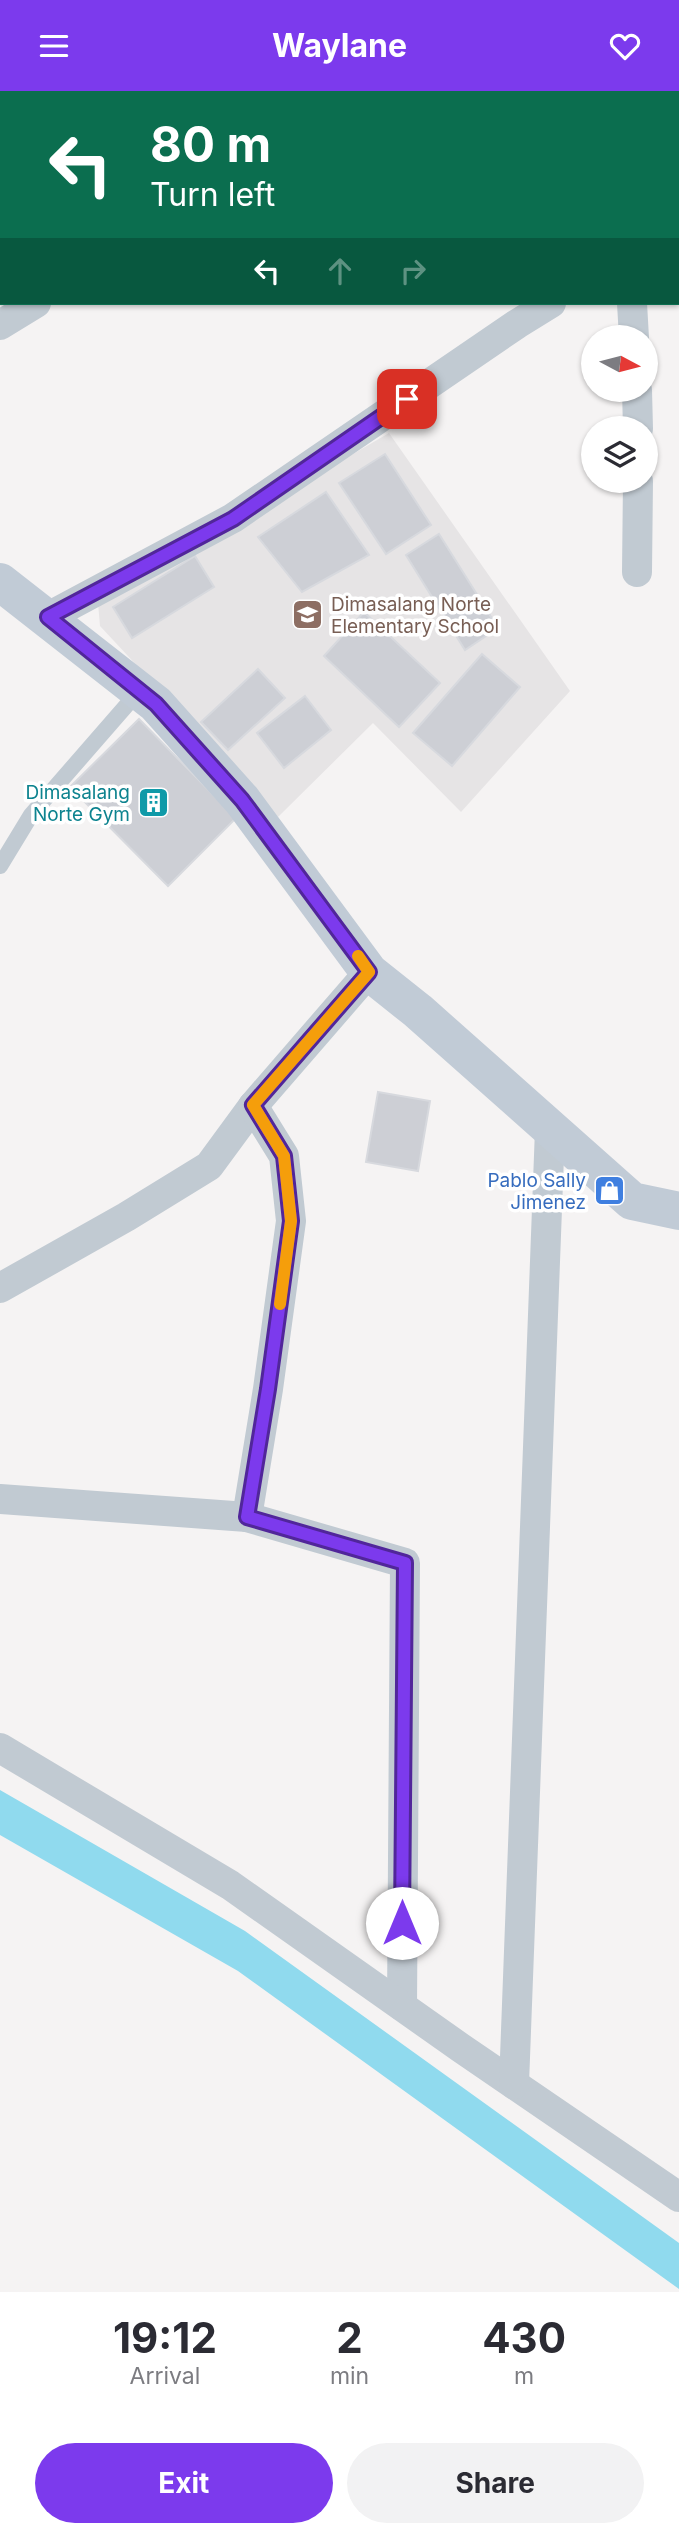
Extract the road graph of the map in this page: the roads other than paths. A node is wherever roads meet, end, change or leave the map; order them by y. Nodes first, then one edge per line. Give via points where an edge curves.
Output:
1 (33, 305) edge
2 (548, 305) edge
3 (632, 305) edge
4 (0, 325) edge
5 (633, 325) edge
6 (638, 493) edge
7 (637, 572) dead end
8 (0, 582) edge
9 (48, 617) junction
10 (139, 691) junction
11 (0, 866) edge
12 (369, 972) junction
13 (253, 1105) junction
14 (550, 1129) junction
15 (679, 1211) edge
16 (0, 1288) edge
17 (0, 1499) edge
18 (247, 1517) junction
19 (0, 1748) edge
20 (402, 2007) junction
21 (514, 2084) junction
22 (679, 2197) edge

1 - 4 street
2 - 9 street via 233,519
3 - 5 street
6 - 7 street
8 - 9 street
9 - 10 street
10 - 11 lane via 31,815
10 - 12 street via 242,800
12 - 13 street
12 - 14 street
13 - 16 street via 209,1166
13 - 18 street via 284,1156 291,1221
14 - 15 street via 632,1201
14 - 21 street
17 - 18 street
18 - 20 street via 405,1563
19 - 20 street via 229,1885
20 - 21 street
21 - 22 street

